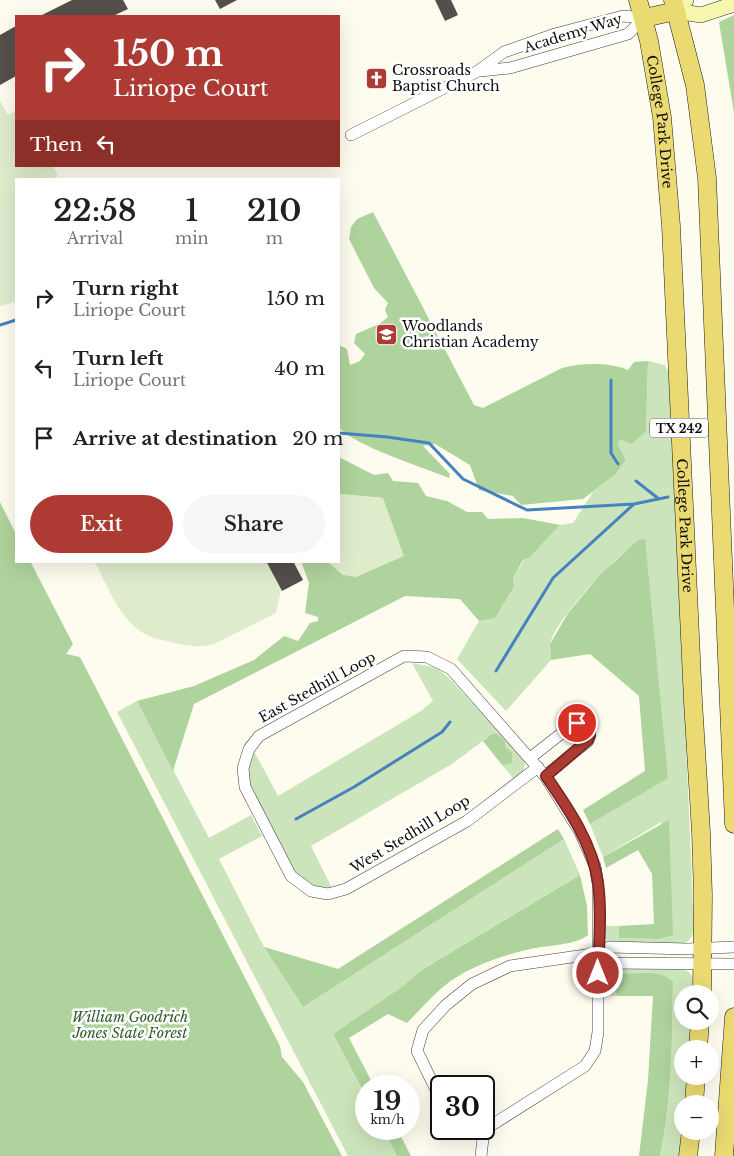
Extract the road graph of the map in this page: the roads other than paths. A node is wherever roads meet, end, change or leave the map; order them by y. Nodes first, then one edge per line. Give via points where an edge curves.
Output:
1 (638, 0) edge
2 (678, 4) edge
3 (734, 4) edge
4 (644, 18) junction
5 (478, 71) junction
6 (351, 135) dead end
7 (530, 758) junction
8 (542, 772) junction
9 (734, 824) edge
10 (291, 876) joint
11 (734, 947) edge
12 (599, 953) junction
13 (703, 956) junction
14 (734, 964) edge
15 (702, 985) edge
16 (734, 1017) edge
17 (430, 1078) edge
18 (495, 1122) edge
19 (482, 1140) edge
20 (691, 1140) edge
21 (481, 1156) edge
22 (688, 1156) edge
23 (724, 1156) edge

1 - 4 main road, College Park Drive / TX 242
2 - 3 street via 701,14
2 - 4 main road
2 - 9 main road, TX 242 via 696,85 707,178
4 - 5 street, Academy Way via 628,34 510,68
4 - 5 street, Academy Way via 623,16 527,43 504,52
4 - 13 main road, College Park Drive / TX 242 via 662,117 671,218 701,832
5 - 6 street, Academy Way
7 - 8 street
7 - 8 street, West Stedhill Loop via 571,726 577,723 587,727 588,740
7 - 10 street, East Stedhill Loop via 451,669 427,657 404,656 259,736 248,749 243,768 245,787
8 - 10 street, West Stedhill Loop via 467,820 346,889 328,894 311,891
8 - 12 street via 569,812 595,866 599,893
11 - 13 street
12 - 13 street via 609,947
12 - 17 street via 510,966 472,984 423,1030 417,1051
12 - 18 street via 595,1051 585,1066
13 - 14 street
13 - 15 main road, College Park Drive / TX 242
16 - 23 main road
19 - 21 street
20 - 22 main road

